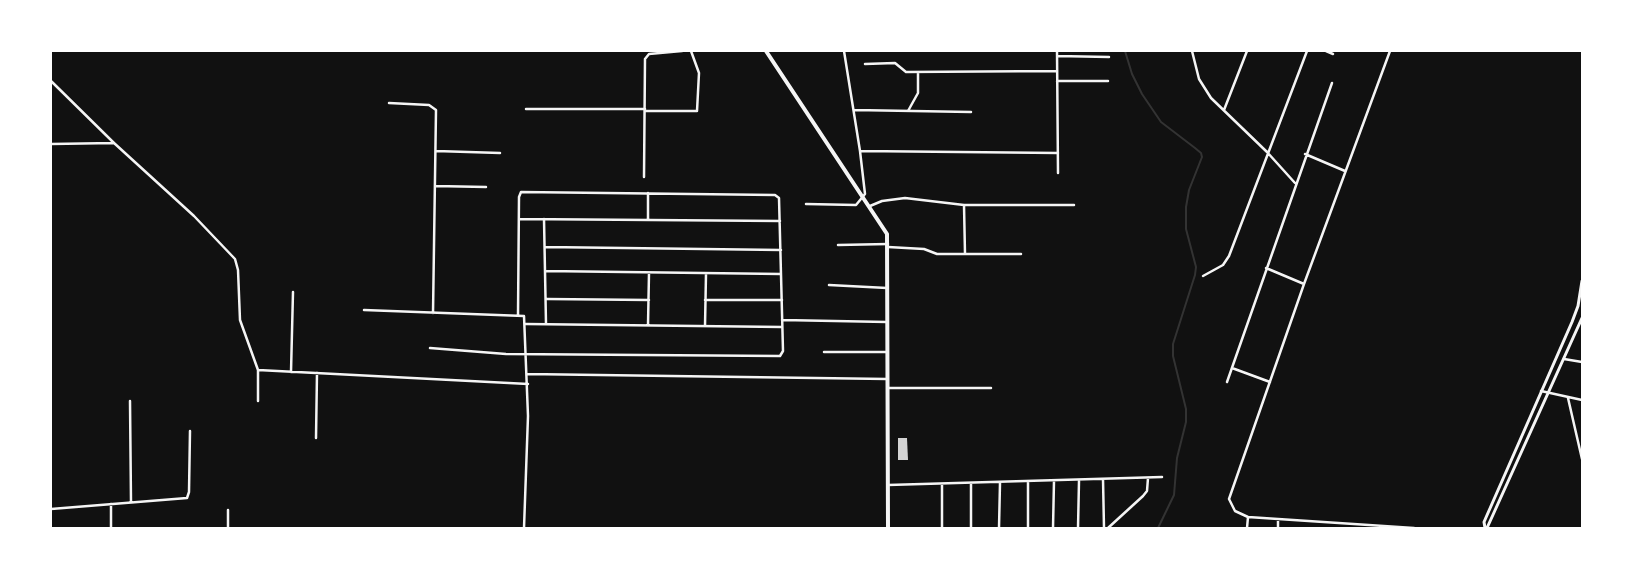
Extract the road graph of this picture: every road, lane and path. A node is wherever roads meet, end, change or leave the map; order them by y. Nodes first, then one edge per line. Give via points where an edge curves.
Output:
1 (682, 51) edge
2 (692, 51) edge
3 (766, 51) edge
4 (844, 51) edge
5 (1057, 51) edge
6 (1192, 51) edge
7 (1247, 51) edge
8 (1307, 51) edge
9 (1326, 51) edge
10 (1390, 51) edge
11 (1333, 54) dead end
12 (1057, 56) junction
13 (1109, 56) dead end
14 (865, 64) dead end
15 (1057, 71) junction
16 (918, 73) junction
17 (1108, 80) dead end
18 (51, 81) edge
19 (1057, 81) junction
20 (1332, 83) dead end
21 (389, 103) dead end
22 (526, 109) dead end
23 (645, 110) junction
24 (854, 110) junction
25 (1224, 110) junction
26 (908, 111) junction
27 (971, 112) dead end
28 (114, 143) junction
29 (51, 144) edge
30 (436, 151) junction
31 (860, 151) junction
32 (500, 152) dead end
33 (1058, 152) junction
34 (1267, 152) junction
35 (1306, 154) junction
36 (1345, 171) junction
37 (1058, 173) dead end
38 (644, 177) dead end
39 (1296, 183) junction
40 (435, 186) junction
41 (486, 187) dead end
42 (648, 193) junction
43 (864, 198) junction
44 (806, 204) dead end
45 (1074, 205) dead end
46 (870, 206) junction
47 (964, 206) junction
48 (519, 218) junction
49 (544, 219) junction
50 (648, 220) junction
51 (780, 221) junction
52 (838, 245) dead end
53 (888, 246) junction
54 (545, 247) junction
55 (781, 250) junction
56 (965, 254) junction
57 (1021, 254) dead end
58 (1266, 268) junction
59 (545, 271) junction
60 (649, 273) junction
61 (706, 274) junction
62 (781, 274) junction
63 (1203, 276) dead end
64 (1582, 281) edge
65 (1304, 284) junction
66 (829, 285) dead end
67 (887, 288) junction
68 (293, 292) dead end
69 (546, 299) junction
70 (649, 300) junction
71 (705, 300) junction
72 (782, 300) junction
73 (1580, 306) edge
74 (364, 310) dead end
75 (433, 313) junction
76 (518, 314) junction
77 (1582, 318) edge
78 (782, 320) junction
79 (887, 322) junction
80 (526, 324) junction
81 (546, 324) junction
82 (648, 325) junction
83 (705, 326) junction
84 (782, 327) junction
85 (430, 348) dead end
86 (824, 352) dead end
87 (887, 352) junction
88 (527, 354) junction
89 (1564, 359) junction
90 (1582, 362) edge
91 (1232, 368) junction
92 (258, 370) junction
93 (291, 372) junction
94 (317, 373) junction
95 (527, 374) junction
96 (887, 379) junction
97 (1227, 382) dead end
98 (1270, 382) junction
99 (528, 384) junction
100 (888, 388) junction
101 (991, 388) dead end
102 (1541, 391) junction
103 (1548, 394) junction
104 (1568, 398) junction
105 (1582, 400) edge
106 (130, 401) dead end
107 (258, 401) dead end
108 (190, 431) dead end
109 (316, 438) dead end
110 (1516, 450) junction
111 (1523, 453) junction
112 (1582, 459) edge
113 (1162, 477) dead end
114 (1148, 478) junction
115 (1104, 479) junction
116 (1054, 481) junction
117 (1079, 481) junction
118 (1028, 482) junction
119 (971, 483) junction
120 (1000, 483) junction
121 (942, 484) junction
122 (888, 485) junction
123 (131, 503) junction
124 (111, 504) junction
125 (51, 509) edge
126 (228, 510) dead end
127 (1248, 517) junction
128 (1278, 520) junction
129 (111, 528) edge
130 (228, 528) edge
131 (524, 528) edge
132 (888, 528) edge
133 (942, 528) edge
134 (971, 528) edge
135 (999, 528) edge
136 (1028, 528) edge
137 (1053, 528) edge
138 (1078, 528) edge
139 (1104, 528) edge
140 (1108, 528) edge
141 (1247, 528) edge
142 (1278, 528) edge
143 (1414, 528) edge
144 (1486, 528) edge

1 - 23 street via 647,56
2 - 23 street via 699,73 697,111
3 - 43 main road
4 - 24 street
5 - 12 street
6 - 25 street via 1203,86
7 - 25 street
8 - 34 street
9 - 11 street
10 - 36 street
12 - 13 street
12 - 15 street
14 - 16 street via 896,63 906,72
15 - 16 street
15 - 19 street
16 - 26 street via 918,93
17 - 19 street
18 - 28 street
19 - 33 street
20 - 35 street
21 - 30 street via 434,107
22 - 23 street
23 - 38 street
24 - 26 street
24 - 31 street
25 - 34 street
26 - 27 street
28 - 29 street
28 - 92 street via 236,259 240,320
30 - 32 street
30 - 40 street
31 - 33 street
31 - 43 street
33 - 37 street
34 - 39 street
34 - 63 street via 1227,260
35 - 36 street
35 - 39 street
36 - 65 street
39 - 58 street
40 - 41 street
40 - 75 street
42 - 48 street via 521,192
42 - 50 street
42 - 51 street via 776,196 780,200
43 - 44 street via 854,205
43 - 46 main road
45 - 47 street
46 - 47 street via 905,198
46 - 53 main road via 885,230
47 - 56 street
48 - 49 street
48 - 76 street
49 - 50 street
49 - 54 street
50 - 51 street
51 - 55 street
52 - 53 street
53 - 56 street via 924,249 937,254
53 - 67 main road
54 - 55 street
54 - 59 street
55 - 62 street
56 - 57 street
58 - 65 street
58 - 91 street
59 - 60 street
59 - 69 street
60 - 61 street
60 - 70 street
61 - 62 street
61 - 71 street
62 - 72 street
64 - 73 street
65 - 98 street
66 - 67 street
67 - 79 main road
68 - 93 street
69 - 70 street
69 - 81 street
70 - 82 street
71 - 72 street
71 - 83 street
72 - 78 street
73 - 102 street
74 - 75 street
75 - 76 street
76 - 80 street via 524,316
77 - 89 street
78 - 79 street
78 - 84 street
79 - 87 main road
80 - 81 street
80 - 88 street
81 - 82 street
82 - 83 street
83 - 84 street
84 - 88 street via 783,351 778,357
85 - 88 street
86 - 87 street
87 - 96 main road
88 - 95 street
89 - 90 street
89 - 103 street
91 - 97 street
91 - 98 street
92 - 93 street
92 - 107 street
93 - 94 street
94 - 99 street
94 - 109 street
95 - 96 street
95 - 99 street
96 - 100 main road
98 - 127 street via 1229,500 1235,511
99 - 131 street
100 - 101 street
100 - 122 main road
102 - 103 street
102 - 110 street
103 - 104 street
103 - 111 street
104 - 105 street
104 - 112 street
106 - 123 street
108 - 123 street via 187,498
110 - 111 street
110 - 144 street via 1484,522
111 - 144 street via 1492,522
113 - 114 street
114 - 115 street
114 - 140 street via 1143,496
115 - 117 street
115 - 139 street
116 - 117 street
116 - 118 street
116 - 137 street
117 - 138 street
118 - 120 street
118 - 136 street
119 - 120 street
119 - 121 street
119 - 134 street
120 - 135 street
121 - 122 street
121 - 133 street
122 - 132 main road
123 - 124 street
124 - 125 street
124 - 129 street
126 - 130 street
127 - 128 street
127 - 141 street
128 - 142 street
128 - 143 street

